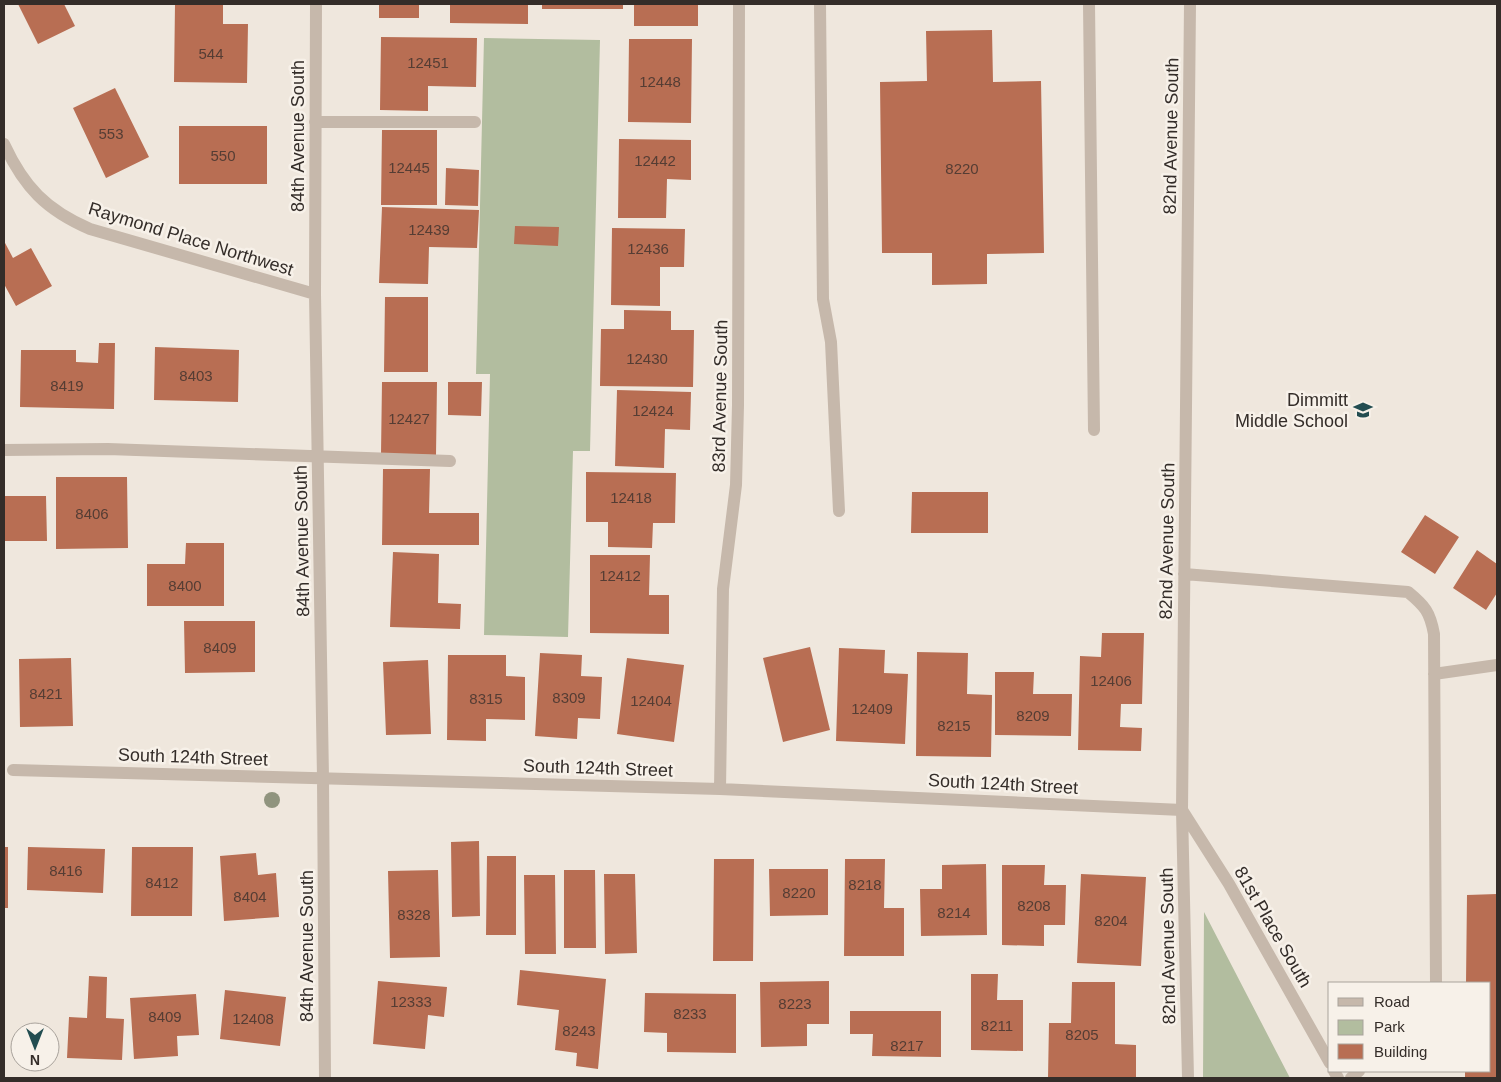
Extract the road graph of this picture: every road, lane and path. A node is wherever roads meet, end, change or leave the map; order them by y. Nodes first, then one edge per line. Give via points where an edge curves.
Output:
1 (316, 4) edge
2 (739, 4) edge
3 (820, 4) edge
4 (1090, 4) edge
5 (1190, 4) edge
6 (315, 122) junction
7 (475, 122) dead end
8 (4, 144) edge
9 (315, 294) junction
10 (1094, 430) dead end
11 (4, 450) edge
12 (318, 456) junction
13 (450, 461) dead end
14 (838, 511) dead end
15 (1184, 574) junction
16 (1497, 665) edge
17 (1434, 674) junction
18 (13, 770) dead end
19 (323, 778) junction
20 (720, 789) junction
21 (1182, 810) junction
22 (1436, 982) edge
23 (1328, 1059) edge
24 (325, 1078) edge
25 (1188, 1078) edge

1 - 6 street, 84th Avenue South
2 - 20 street, 83rd Avenue South via 738,405 736,485 724,589
3 - 14 street via 823,299 831,342
4 - 10 street
5 - 15 street, 82nd Avenue South
6 - 7 street
6 - 9 street, 84th Avenue South
8 - 9 street, Raymond Place Northwest via 16,171 41,200 65,218 90,229
9 - 12 street, 84th Avenue South
11 - 12 street via 108,449
12 - 13 street
12 - 19 street, 84th Avenue South
15 - 17 street via 1408,592 1431,617
15 - 21 street, 82nd Avenue South
16 - 17 street
17 - 22 street
18 - 19 street, South 124th Street
19 - 20 street, South 124th Street
19 - 24 street, 84th Avenue South
20 - 21 street, South 124th Street
21 - 23 street, 81st Place South via 1229,884
21 - 25 street, 82nd Avenue South

